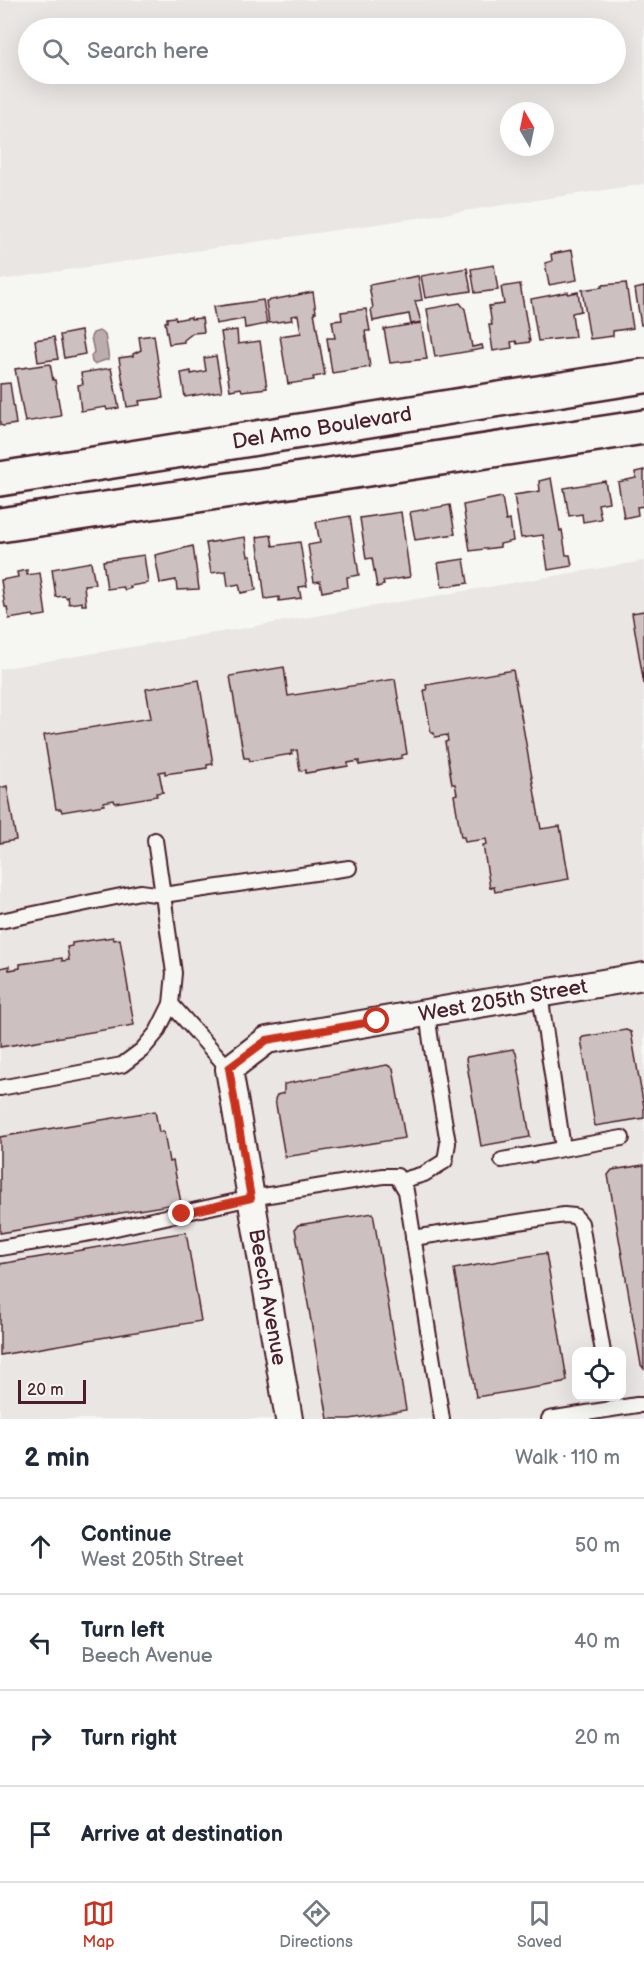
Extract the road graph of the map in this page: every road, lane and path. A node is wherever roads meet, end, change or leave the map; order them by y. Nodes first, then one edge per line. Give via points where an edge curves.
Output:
1 (644, 376) edge
2 (644, 427) edge
3 (0, 479) edge
4 (0, 525) edge
5 (155, 840) dead end
6 (349, 868) dead end
7 (163, 895) junction
8 (0, 921) edge
9 (644, 976) edge
10 (540, 994) junction
11 (171, 1004) junction
12 (428, 1013) junction
13 (229, 1068) junction
14 (0, 1088) edge
15 (622, 1138) dead end
16 (563, 1148) junction
17 (502, 1160) dead end
18 (400, 1181) junction
19 (251, 1198) junction
20 (413, 1238) junction
21 (0, 1248) edge
22 (602, 1347) edge
23 (612, 1402) edge
24 (644, 1405) edge
25 (289, 1419) edge
26 (442, 1419) edge
27 (549, 1419) edge

1 - 3 main road, Del Amo Boulevard
2 - 4 main road
5 - 7 lane
6 - 7 lane
7 - 8 lane via 140,892
7 - 11 lane via 174,973
9 - 10 street, West 205th Street
10 - 12 street, West 205th Street
10 - 16 lane
11 - 13 lane
11 - 14 lane via 157,1032 122,1065
12 - 13 street, West 205th Street via 267,1040
12 - 18 lane via 448,1143 445,1161 424,1174
13 - 19 street, Beech Avenue
15 - 16 lane
16 - 17 lane
18 - 19 lane via 397,1176 383,1176
18 - 20 lane via 406,1191
19 - 21 lane via 102,1232
19 - 25 street, Beech Avenue
20 - 22 lane via 575,1216 581,1223
20 - 26 lane
23 - 24 lane
23 - 27 lane

